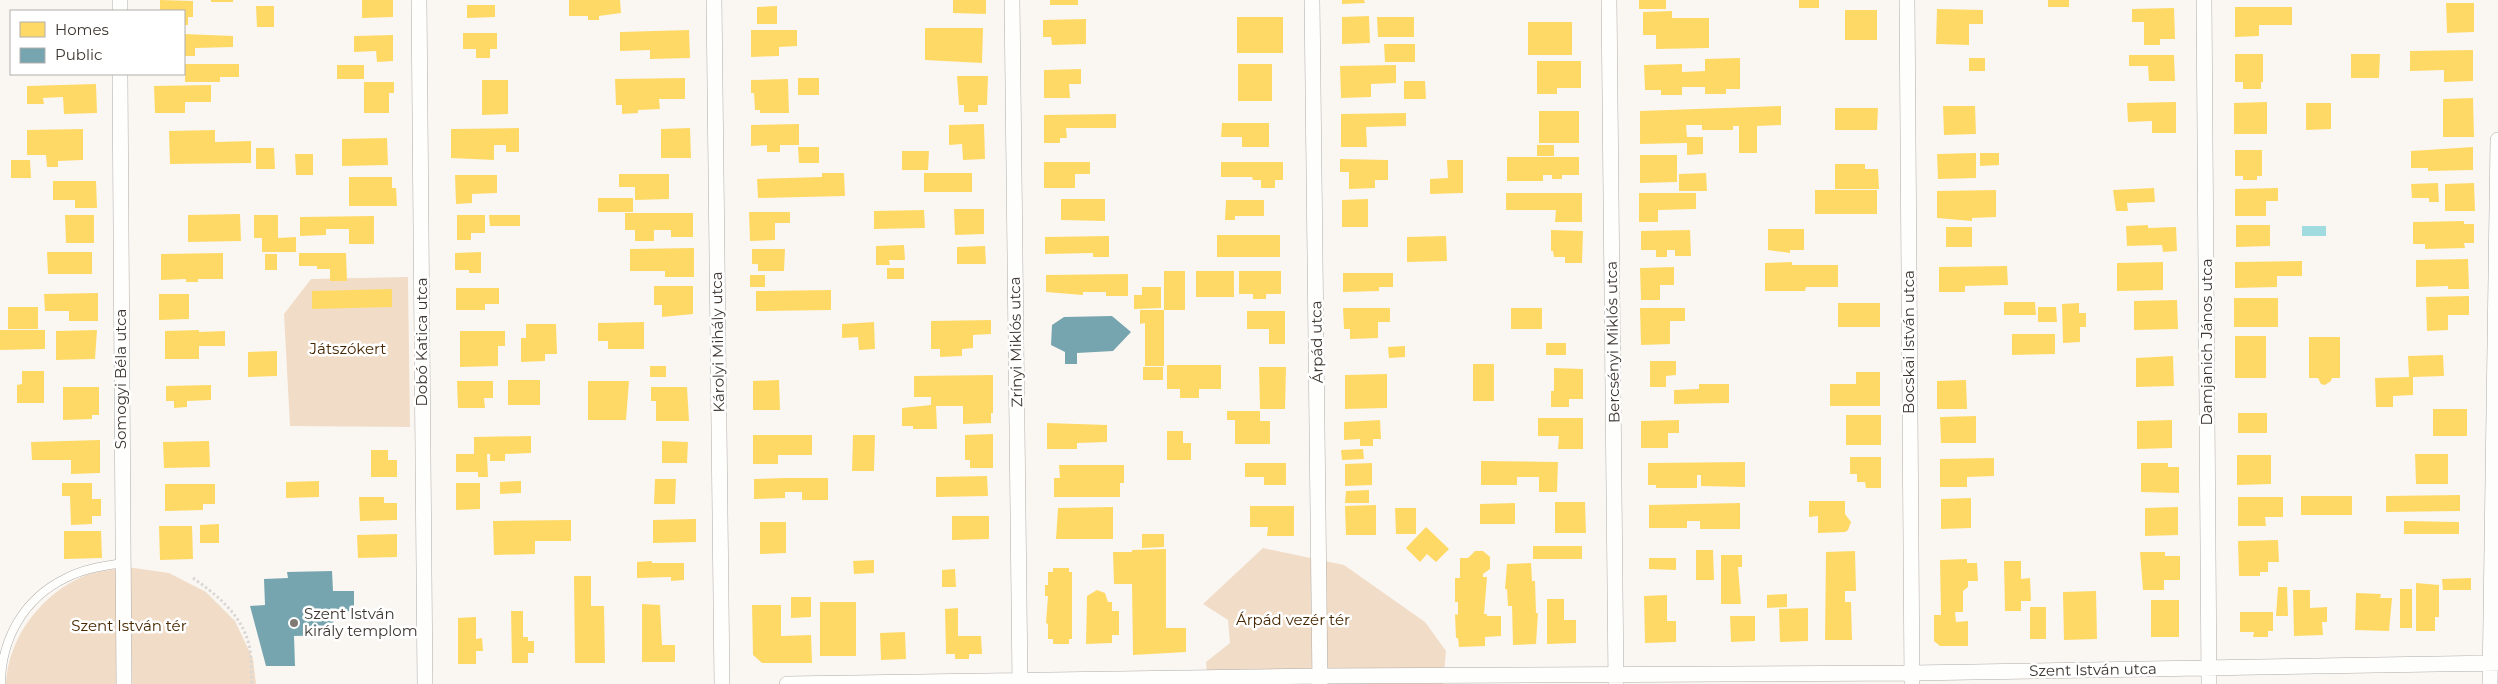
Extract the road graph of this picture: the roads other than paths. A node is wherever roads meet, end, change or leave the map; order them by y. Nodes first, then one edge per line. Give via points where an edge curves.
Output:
1 (419, 0) edge
2 (714, 0) edge
3 (1012, 0) edge
4 (1312, 0) edge
5 (1609, 0) edge
6 (1907, 0) edge
7 (2204, 0) edge
8 (120, 75) edge
9 (2498, 140) edge
10 (122, 563) junction
11 (2494, 663) edge
12 (2210, 668) junction
13 (1912, 678) edge
14 (1616, 679) edge
15 (1320, 680) edge
16 (1020, 682) edge
17 (1, 684) edge
18 (124, 684) edge
19 (424, 684) edge
20 (722, 684) edge
21 (787, 684) edge
22 (2210, 684) edge
23 (2490, 684) edge

1 - 19 street, Dobó Katica utca
2 - 20 street, Károlyi Mihály utca
3 - 16 street, Zrínyi Miklós utca
4 - 15 street, Árpád utca
5 - 14 street, Bercsényi Miklós utca
6 - 13 street, Bocskai István utca
7 - 12 street, Damjanich János utca
8 - 10 street, Somogyi Béla utca
9 - 11 street
10 - 17 lane via 66,578 34,602 7,639 1,662
10 - 18 street, Somogyi Béla utca
11 - 12 street, Szent István utca
11 - 23 street
12 - 13 street, Szent István utca
12 - 22 street, Damjanich János utca
13 - 14 street, Szent István utca
14 - 15 street, Szent István utca
15 - 16 street, Szent István utca
16 - 21 street, Szent István utca

